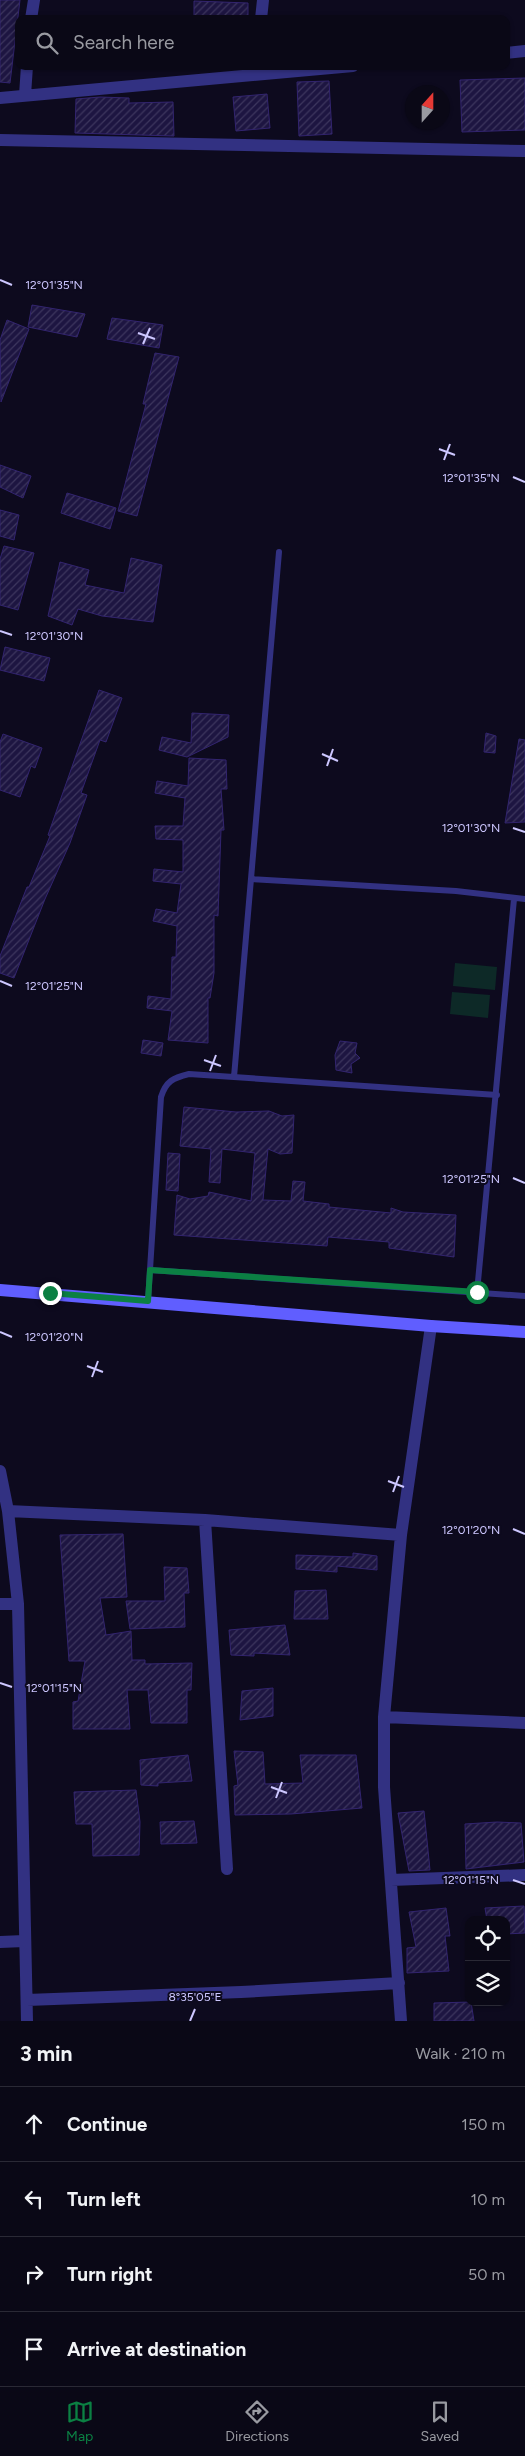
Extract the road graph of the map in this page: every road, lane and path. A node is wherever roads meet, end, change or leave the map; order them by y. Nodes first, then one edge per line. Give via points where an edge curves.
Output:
1 (34, 0) edge
2 (263, 0) edge
3 (32, 15) edge
4 (261, 15) edge
5 (525, 51) edge
6 (510, 53) edge
7 (27, 70) edge
8 (275, 70) edge
9 (256, 71) edge
10 (25, 95) junction
11 (0, 98) edge
12 (0, 140) edge
13 (525, 151) edge
14 (279, 552) dead end
15 (251, 879) junction
16 (514, 898) junction
17 (525, 899) edge
18 (234, 1077) junction
19 (497, 1095) junction
20 (150, 1270) junction
21 (0, 1290) edge
22 (477, 1292) junction
23 (525, 1296) edge
24 (148, 1301) junction
25 (430, 1326) junction
26 (525, 1332) edge
27 (0, 1471) edge
28 (8, 1511) junction
29 (205, 1520) junction
30 (401, 1536) junction
31 (0, 1604) edge
32 (18, 1604) junction
33 (384, 1716) junction
34 (525, 1723) edge
35 (227, 1869) dead end
36 (525, 1875) edge
37 (391, 1880) junction
38 (24, 1941) junction
39 (0, 1942) edge
40 (399, 1982) junction
41 (27, 2000) junction
42 (28, 2021) edge
43 (400, 2021) edge

1 - 3 street
2 - 4 street
5 - 6 street
7 - 10 street
8 - 9 street
9 - 10 street
10 - 11 street
12 - 13 street
14 - 15 lane
15 - 16 lane via 456,891
15 - 18 lane
16 - 17 lane
16 - 19 lane
18 - 19 lane
18 - 20 lane via 189,1074 173,1078 165,1086
19 - 22 lane
20 - 22 lane
20 - 24 lane
21 - 24 street
22 - 23 lane
24 - 25 street
25 - 26 street
25 - 30 street
27 - 28 street
28 - 29 street
28 - 32 street
29 - 30 street
29 - 35 street
30 - 33 street
31 - 32 street
32 - 38 street
33 - 34 street
33 - 37 street via 384,1787
36 - 37 street
37 - 40 street
38 - 39 street
38 - 41 street
40 - 41 street
40 - 43 street
41 - 42 street

